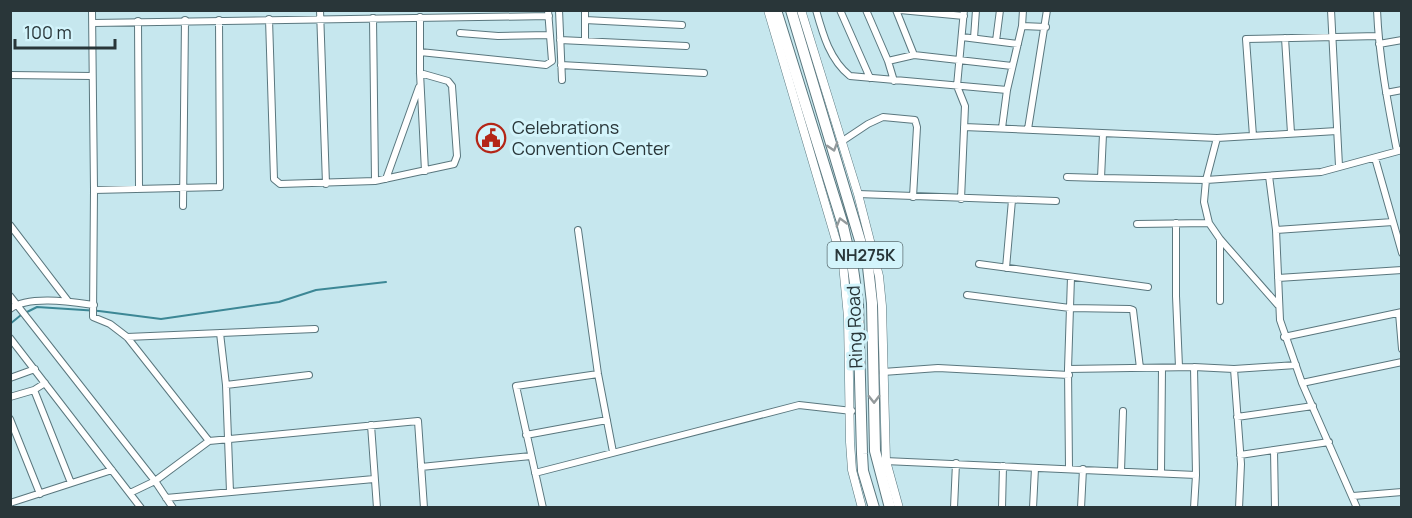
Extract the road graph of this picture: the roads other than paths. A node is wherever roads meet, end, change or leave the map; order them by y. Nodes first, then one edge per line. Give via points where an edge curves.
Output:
1 (92, 10) edge
2 (320, 10) edge
3 (559, 10) edge
4 (585, 10) edge
5 (768, 10) edge
6 (777, 10) edge
7 (791, 10) edge
8 (801, 10) edge
9 (816, 10) edge
10 (840, 10) edge
11 (866, 10) edge
12 (898, 10) edge
13 (976, 10) edge
14 (1000, 10) edge
15 (1023, 10) edge
16 (1047, 10) edge
17 (1331, 10) edge
18 (1377, 10) edge
19 (498, 13) edge
20 (548, 13) edge
21 (964, 13) edge
22 (420, 17) junction
23 (373, 18) junction
24 (269, 19) junction
25 (185, 20) junction
26 (219, 20) junction
27 (320, 20) junction
28 (585, 20) junction
29 (138, 21) junction
30 (93, 23) junction
31 (682, 25) dead end
32 (1022, 26) junction
33 (1046, 27) junction
34 (460, 33) dead end
35 (550, 35) junction
36 (1378, 36) junction
37 (962, 37) junction
38 (1332, 37) junction
39 (974, 38) junction
40 (1285, 38) junction
41 (560, 40) junction
42 (1401, 40) edge
43 (585, 41) junction
44 (996, 41) junction
45 (1018, 44) junction
46 (1379, 44) junction
47 (686, 46) dead end
48 (420, 52) junction
49 (914, 55) junction
50 (959, 60) junction
51 (888, 61) junction
52 (561, 65) junction
53 (1012, 66) junction
54 (420, 73) junction
55 (704, 73) dead end
56 (10, 75) edge
57 (92, 76) junction
58 (870, 78) junction
59 (562, 80) dead end
60 (894, 81) junction
61 (421, 84) junction
62 (957, 86) junction
63 (1007, 90) junction
64 (1401, 90) edge
65 (1386, 93) junction
66 (963, 127) junction
67 (1002, 128) junction
68 (1028, 129) junction
69 (1337, 131) junction
70 (1103, 134) junction
71 (1291, 134) junction
72 (1253, 136) junction
73 (1217, 138) junction
74 (841, 142) junction
75 (1399, 151) edge
76 (1375, 158) junction
77 (1339, 166) junction
78 (425, 171) junction
79 (1269, 176) junction
80 (1067, 177) dead end
81 (1101, 178) junction
82 (386, 179) junction
83 (1206, 180) junction
84 (375, 181) junction
85 (326, 184) junction
86 (139, 188) junction
87 (183, 188) junction
88 (94, 190) junction
89 (858, 194) junction
90 (913, 197) junction
91 (961, 199) junction
92 (1012, 200) junction
93 (1056, 201) dead end
94 (183, 206) dead end
95 (1393, 222) junction
96 (1176, 223) junction
97 (1209, 223) junction
98 (1137, 224) dead end
99 (10, 225) edge
100 (578, 230) dead end
101 (1276, 230) junction
102 (1220, 239) junction
103 (1401, 253) edge
104 (979, 264) dead end
105 (1006, 268) junction
106 (1401, 270) edge
107 (1071, 277) junction
108 (1278, 279) junction
109 (1148, 287) dead end
110 (967, 295) dead end
111 (10, 296) edge
112 (68, 301) junction
113 (1220, 301) dead end
114 (17, 304) junction
115 (94, 305) junction
116 (1279, 306) junction
117 (1070, 308) junction
118 (10, 309) edge
119 (1400, 313) edge
120 (315, 329) dead end
121 (220, 333) junction
122 (127, 337) junction
123 (1284, 337) junction
124 (10, 338) edge
125 (1401, 349) edge
126 (1401, 362) edge
127 (1296, 365) junction
128 (1179, 367) junction
129 (1194, 367) junction
130 (1140, 368) junction
131 (1162, 368) junction
132 (35, 369) junction
133 (1234, 369) junction
134 (883, 372) junction
135 (1068, 372) junction
136 (598, 374) junction
137 (309, 375) dead end
138 (10, 378) edge
139 (45, 383) junction
140 (1302, 383) junction
141 (226, 385) junction
142 (34, 390) junction
143 (10, 398) edge
144 (1313, 406) junction
145 (854, 411) junction
146 (1123, 411) dead end
147 (1238, 417) junction
148 (10, 419) edge
149 (607, 420) junction
150 (371, 425) junction
151 (526, 435) junction
152 (229, 439) junction
153 (209, 441) junction
154 (1329, 442) junction
155 (1274, 450) junction
156 (613, 452) junction
157 (1240, 455) junction
158 (531, 456) junction
159 (881, 461) junction
160 (957, 464) junction
161 (1003, 466) junction
162 (421, 467) junction
163 (1035, 468) junction
164 (1069, 468) junction
165 (1083, 469) junction
166 (112, 470) junction
167 (1121, 471) junction
168 (535, 473) junction
169 (1161, 473) junction
170 (1196, 475) junction
171 (374, 479) junction
172 (155, 481) junction
173 (71, 483) junction
174 (230, 492) junction
175 (1401, 492) edge
176 (130, 493) junction
177 (40, 494) junction
178 (1353, 496) junction
179 (166, 498) junction
180 (10, 503) edge
181 (141, 507) edge
182 (173, 507) edge
183 (377, 507) edge
184 (424, 507) edge
185 (543, 507) edge
186 (862, 507) edge
187 (874, 507) edge
188 (890, 507) edge
189 (899, 507) edge
190 (954, 507) edge
191 (1002, 507) edge
192 (1033, 507) edge
193 (1081, 507) edge
194 (1194, 507) edge
195 (1239, 507) edge
196 (1275, 507) edge
197 (1357, 507) edge

1 - 30 street
2 - 27 street
3 - 41 street
4 - 28 street
5 - 145 street via 843,264
145 -> 6 highway, Ring Road / NH275K via 858,304 853,269
7 -> 159 highway, Ring Road / NH275K via 868,267 874,431
8 - 74 street
9 - 58 street via 833,57 842,69 850,76
10 - 58 street
11 - 51 street
12 - 21 street
12 - 49 street
13 - 39 street
14 - 44 street
15 - 32 street
16 - 33 street
17 - 38 street
18 - 36 street
19 - 20 street
19 - 22 street
20 - 35 street
21 - 37 street
22 - 23 street
22 - 48 street
23 - 27 street
23 - 84 street
24 - 26 street
24 - 27 street
24 - 85 street via 274,179 280,184
25 - 26 street
25 - 29 street
25 - 87 street
26 - 87 street via 220,187
27 - 85 street
28 - 31 street
28 - 43 street
29 - 30 street
29 - 86 street
30 - 57 street
32 - 33 street
32 - 45 street
33 - 68 street
34 - 35 street
35 - 48 street via 552,61 546,65
36 - 38 street
36 - 46 street
37 - 39 street
37 - 50 street
38 - 40 street
38 - 69 street
39 - 44 street
40 - 71 street
40 - 72 street via 1246,39
41 - 43 street
41 - 52 street
42 - 46 street
43 - 47 street
44 - 45 street
45 - 53 street
46 - 65 street
48 - 54 street
49 - 50 street
49 - 51 street
50 - 53 street
50 - 62 street
51 - 60 street
52 - 55 street
52 - 59 street
53 - 63 street
54 - 61 street
54 - 78 street via 448,81 452,86 458,156 454,164
56 - 57 street
57 - 88 street
58 - 60 street
60 - 62 street
61 - 78 street
61 - 82 street
62 - 63 street
62 - 66 street via 965,106
63 - 67 street
64 - 65 street
65 - 75 street
66 - 67 street
66 - 91 street
67 - 68 street
68 - 70 street
69 - 71 street
69 - 77 street
70 - 73 street
70 - 81 street
71 - 72 street
72 - 73 street
73 - 83 street
74 - 89 street
74 - 90 street via 883,117 915,120 918,127
75 - 76 street
76 - 77 street
76 - 95 street
77 - 79 street via 1321,172
78 - 82 street
79 - 83 street
79 - 101 street
80 - 81 street
81 - 83 street
82 - 84 street
83 - 97 street via 1204,202
84 - 85 street
86 - 87 street
86 - 88 street
87 - 94 street
88 - 115 street
89 - 90 street
89 - 134 street via 879,276
90 - 91 street
91 - 92 street
92 - 93 street
92 - 105 street
95 - 101 street
95 - 103 street
96 - 97 street
96 - 98 street
96 - 128 street
97 - 102 street
99 - 112 street
100 - 136 street
101 - 108 street
102 - 113 street
102 - 116 street
104 - 105 street
105 - 107 street
106 - 108 street
107 - 109 street
107 - 117 street
108 - 116 street
110 - 117 street
111 - 114 street
112 - 114 street
112 - 115 street
114 - 118 street
114 - 172 street
115 - 122 street via 93,317
116 - 123 street
117 - 130 street via 1133,310
117 - 135 street
119 - 123 street
119 - 125 street
120 - 121 street
121 - 122 street
121 - 141 street
122 - 153 street
123 - 127 street
124 - 132 street
126 - 140 street
127 - 133 street
127 - 140 street
128 - 129 street
128 - 131 street
129 - 133 street
129 - 170 street
130 - 131 street
130 - 135 street
131 - 169 street
132 - 138 street
132 - 139 street
133 - 147 street
134 - 135 street via 938,368
134 - 159 street
135 - 164 street
136 - 149 street
136 - 151 street via 516,386
137 - 141 street
139 - 142 street
139 - 166 street
140 - 144 street
141 - 152 street
142 - 143 street
142 - 173 street
144 - 147 street
144 - 154 street
145 - 156 street via 799,405
145 - 186 street via 852,470
145 - 187 highway, Ring Road / NH275K via 863,471
146 - 167 street
147 - 157 street
148 - 177 street
149 - 151 street
149 - 156 street
150 - 152 street
150 - 162 street via 418,421
150 - 171 street
151 - 158 street
152 - 153 street
152 - 174 street
153 - 172 street
154 - 155 street
154 - 178 street
155 - 157 street
155 - 196 street
156 - 168 street
157 - 195 street
158 - 162 street
158 - 168 street
159 - 160 street
159 - 188 highway, Ring Road / NH275K
159 - 189 street
160 - 161 street
160 - 190 street
161 - 163 street
161 - 191 street
162 - 184 street
163 - 164 street
163 - 192 street
164 - 165 street
165 - 167 street
165 - 193 street
166 - 173 street
166 - 176 street
167 - 169 street
168 - 185 street
169 - 170 street
170 - 194 street
171 - 174 street
171 - 183 street
172 - 176 street
172 - 179 street
173 - 177 street
174 - 179 street
175 - 178 street
176 - 181 street
177 - 180 street
178 - 197 street
179 - 182 street

